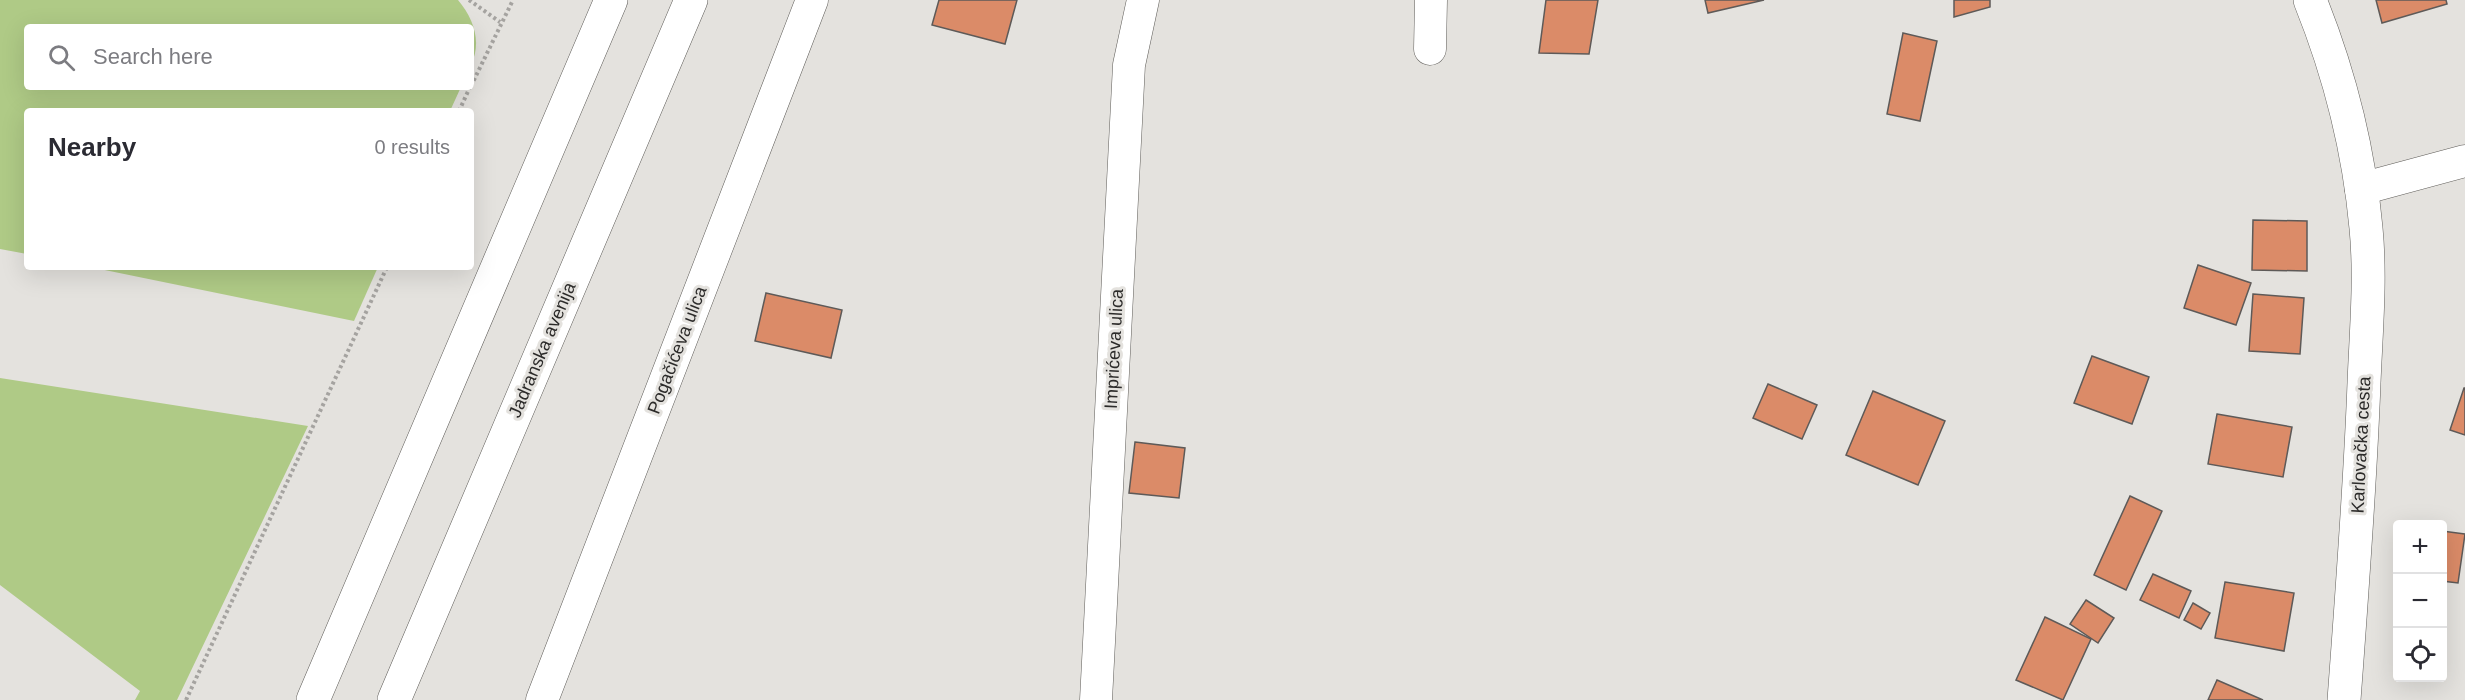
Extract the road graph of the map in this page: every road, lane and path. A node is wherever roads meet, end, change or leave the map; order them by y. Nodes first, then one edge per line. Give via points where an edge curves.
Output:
1 (469, 0) edge
2 (513, 0) edge
3 (610, 0) edge
4 (691, 0) edge
5 (812, 0) edge
6 (1143, 0) edge
7 (1431, 0) edge
8 (2310, 0) edge
9 (500, 22) junction
10 (1430, 49) dead end
11 (474, 79) edge
12 (469, 90) edge
13 (460, 108) edge
14 (2465, 161) edge
15 (2361, 189) junction
16 (386, 270) edge
17 (186, 700) edge
18 (313, 700) edge
19 (394, 700) edge
20 (542, 700) edge
21 (1096, 700) edge
22 (2344, 700) edge

1 - 9 path
2 - 9 path
3 - 18 main road
4 - 19 main road, Jadranska avenija
5 - 20 street, Pogačićeva ulica
6 - 21 street, Imprićeva ulica via 1129,65
7 - 10 street
8 - 15 main road, Karlovačka cesta via 2323,32 2357,154
9 - 11 path
12 - 13 path
14 - 15 street
15 - 22 main road, Karlovačka cesta via 2367,231 2367,308 2359,507
16 - 17 path

